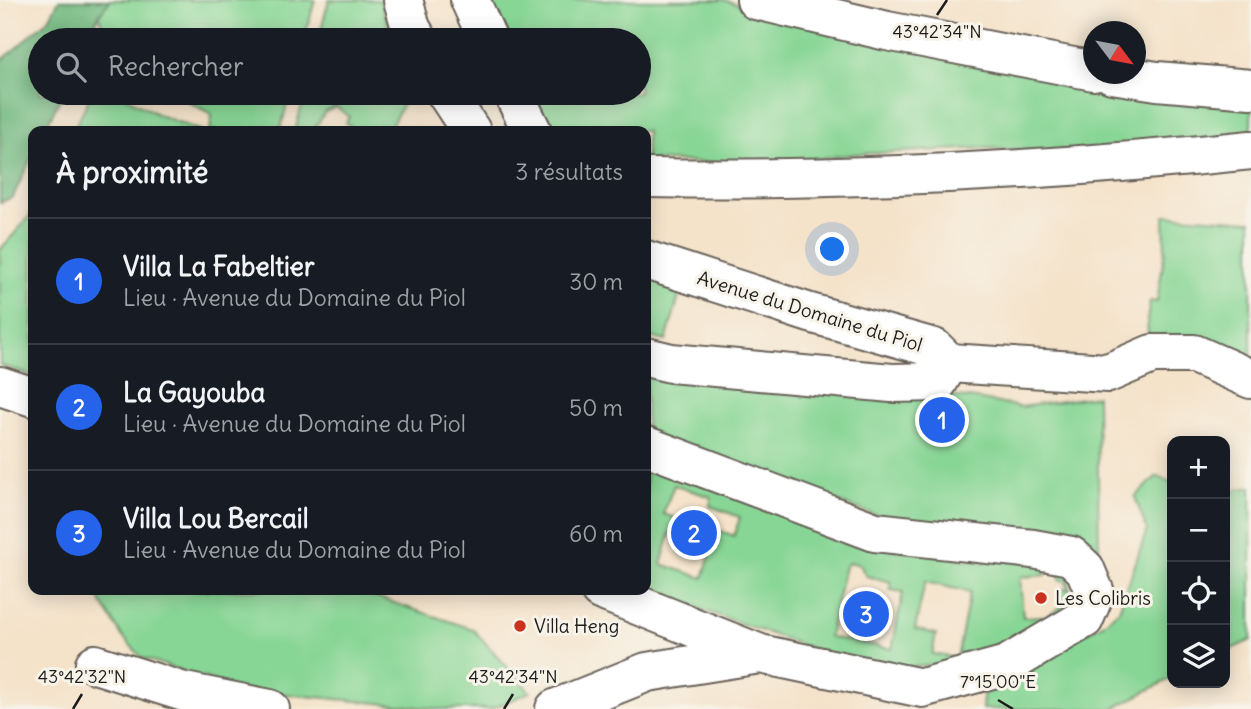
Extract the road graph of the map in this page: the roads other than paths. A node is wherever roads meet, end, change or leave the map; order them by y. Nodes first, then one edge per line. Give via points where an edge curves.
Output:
1 (403, 0) edge
2 (470, 0) edge
3 (756, 0) edge
4 (411, 28) edge
5 (483, 28) edge
6 (1083, 69) edge
7 (1146, 79) edge
8 (1251, 89) edge
9 (454, 105) edge
10 (519, 105) edge
11 (468, 126) edge
12 (530, 126) edge
13 (1251, 150) edge
14 (651, 178) edge
15 (651, 262) edge
16 (651, 358) edge
17 (949, 363) junction
18 (1251, 379) edge
19 (0, 386) edge
20 (28, 395) edge
21 (651, 448) edge
22 (612, 595) edge
23 (760, 654) junction
24 (94, 664) dead end
25 (270, 709) edge
26 (555, 709) edge

1 - 4 street
2 - 5 street
3 - 6 street
7 - 8 street
9 - 11 street
10 - 12 street
13 - 14 street via 880,175
15 - 17 street, Avenue du Domaine du Piol via 934,348
16 - 17 street, Avenue du Domaine du Piol via 892,383 938,382
17 - 18 street via 1108,373 1152,354 1194,354
19 - 20 street
21 - 23 street via 874,532 1071,556 1085,569 1095,593 1084,618 1007,665 922,688
22 - 23 street
23 - 26 street via 647,672
24 - 25 street via 184,692

